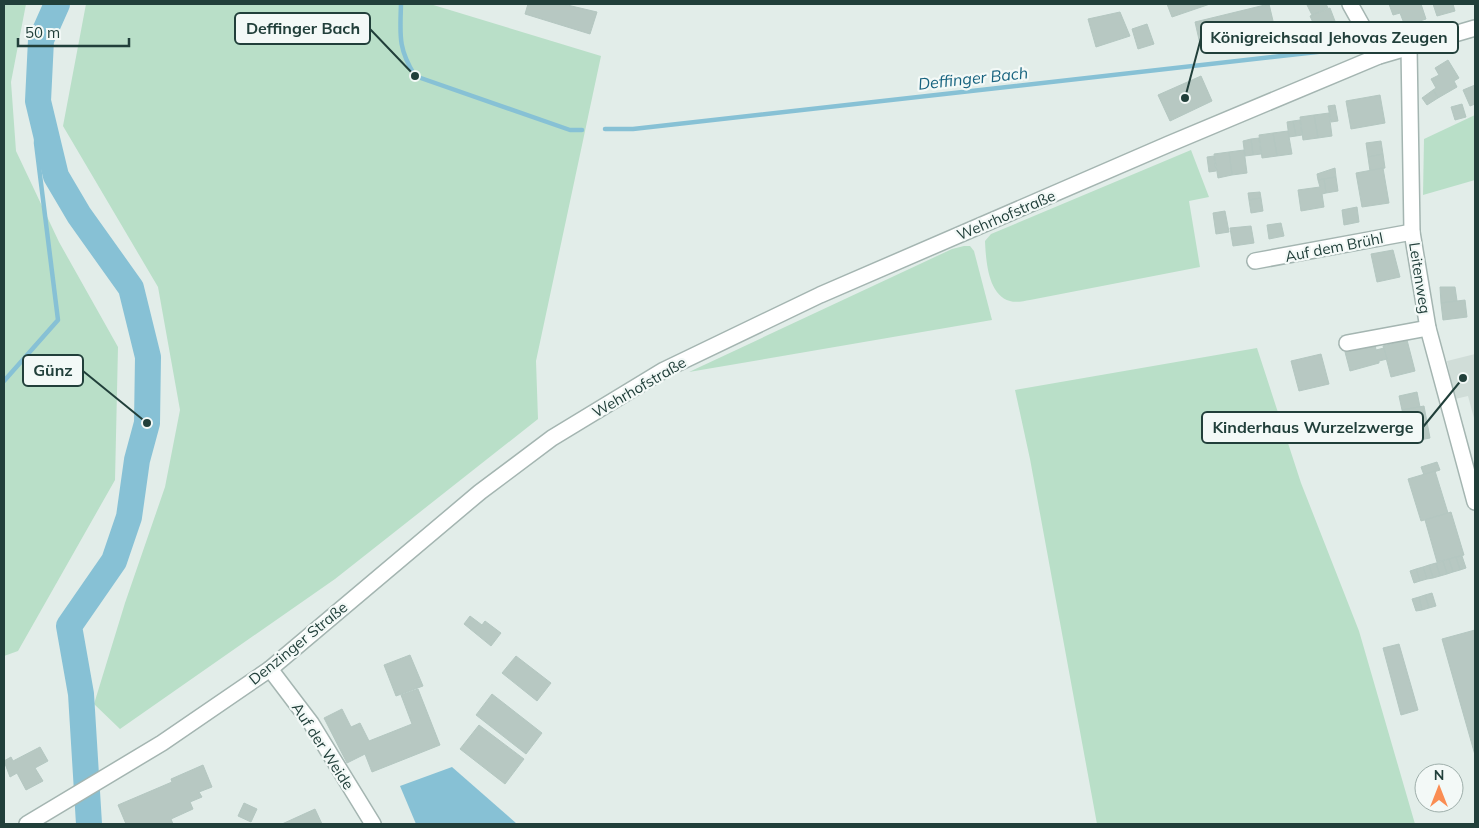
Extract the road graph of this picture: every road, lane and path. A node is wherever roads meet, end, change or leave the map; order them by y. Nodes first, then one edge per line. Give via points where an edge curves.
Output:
1 (1350, 4) edge
2 (1475, 28) edge
3 (1409, 47) junction
4 (1379, 56) junction
5 (1412, 232) junction
6 (1255, 261) dead end
7 (1428, 328) junction
8 (1347, 343) dead end
9 (552, 438) joint
10 (1475, 502) edge
11 (270, 669) junction
12 (27, 824) edge
13 (373, 824) edge

1 - 4 street
2 - 3 street, Wehrhofstraße
3 - 4 street, Wehrhofstraße
3 - 5 street, Leitenweg
4 - 9 street, Wehrhofstraße via 820,295 664,370
5 - 6 street, Auf dem Brühl
5 - 7 street, Leitenweg
7 - 8 street
7 - 10 street, Leitenweg
9 - 11 street, Denzinger Straße via 413,547
11 - 12 street, Denzinger Straße via 169,738
11 - 13 street, Auf der Weide via 311,724

